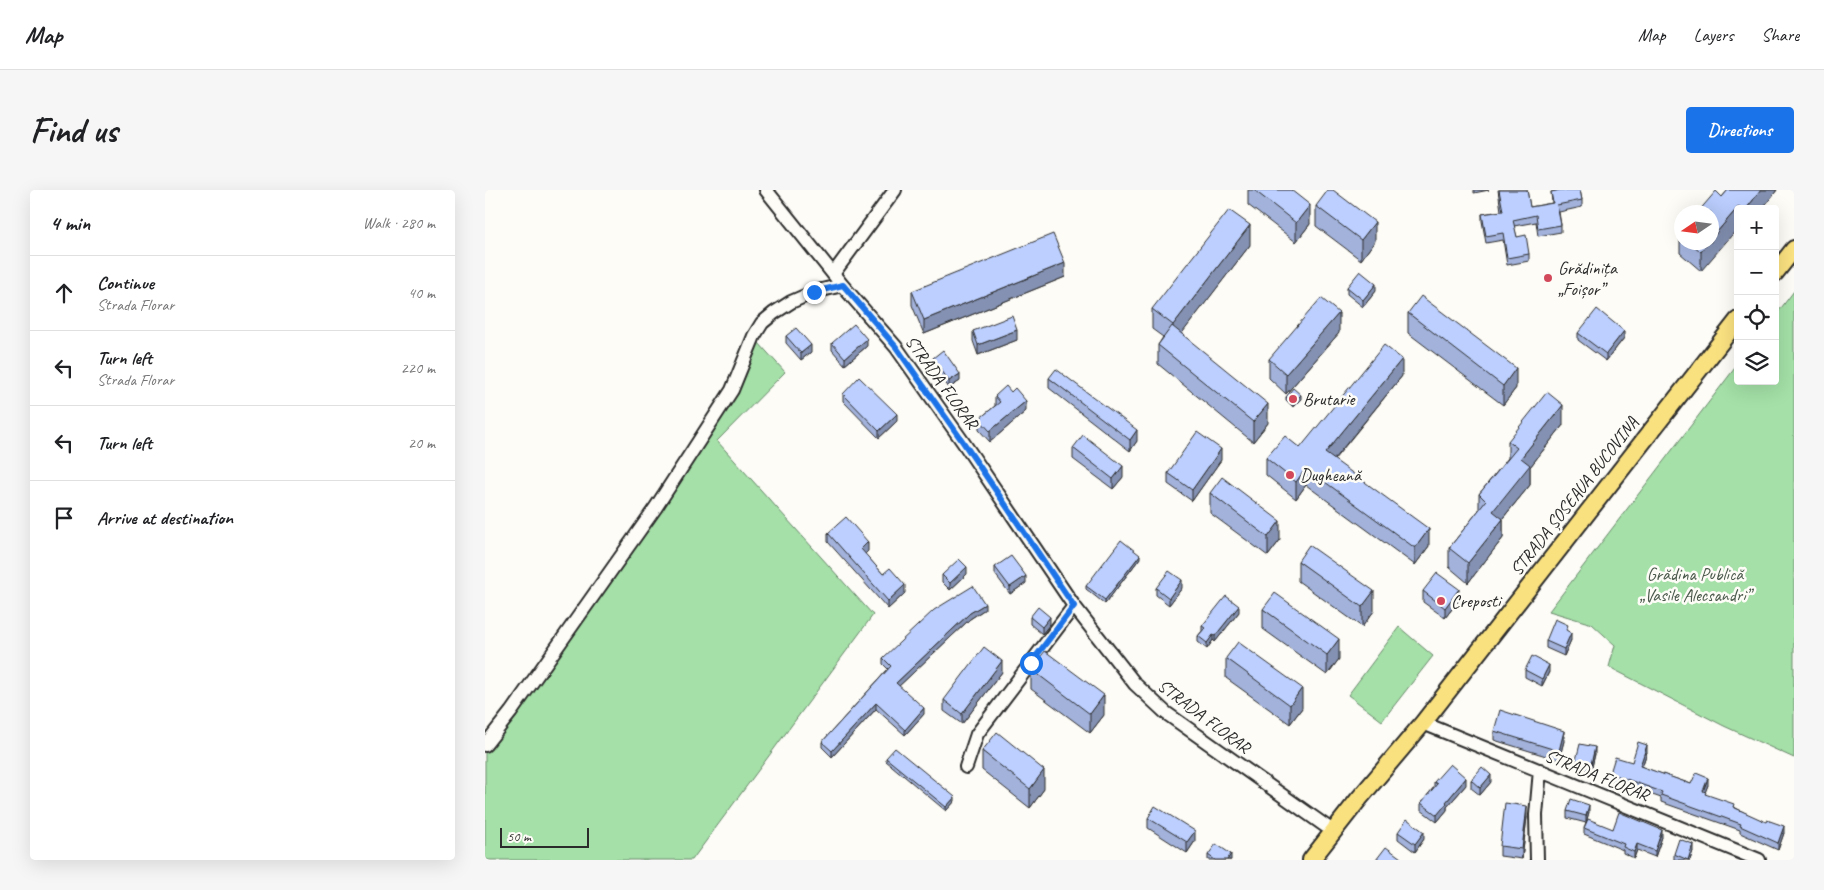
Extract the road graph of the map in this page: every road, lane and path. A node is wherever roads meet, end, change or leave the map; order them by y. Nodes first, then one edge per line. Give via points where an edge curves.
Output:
1 (766, 190) edge
2 (895, 190) edge
3 (1794, 249) edge
4 (1779, 267) edge
5 (833, 274) junction
6 (843, 285) junction
7 (1734, 325) edge
8 (1074, 606) junction
9 (1423, 723) junction
10 (485, 745) edge
11 (967, 767) dead end
12 (1540, 770) junction
13 (1333, 832) junction
14 (1311, 860) edge
15 (1537, 860) edge
16 (1759, 860) edge

1 - 5 street, STRADA FLORAR
2 - 5 street
3 - 4 main road
5 - 6 street, STRADA FLORAR
6 - 8 street, STRADA FLORAR via 896,347
6 - 10 street via 791,302 763,323 754,336 732,390 656,507
7 - 9 main road, STRADA ȘOSEAUA BUCOVINA
8 - 11 street via 977,734
8 - 13 street, STRADA FLORAR via 1135,684 1165,713
9 - 12 street, STRADA FLORAR
9 - 13 main road, STRADA ȘOSEAUA BUCOVINA
12 - 15 street
12 - 16 street, STRADA FLORAR
13 - 14 main road, STRADA ȘOSEAUA BUCOVINA

